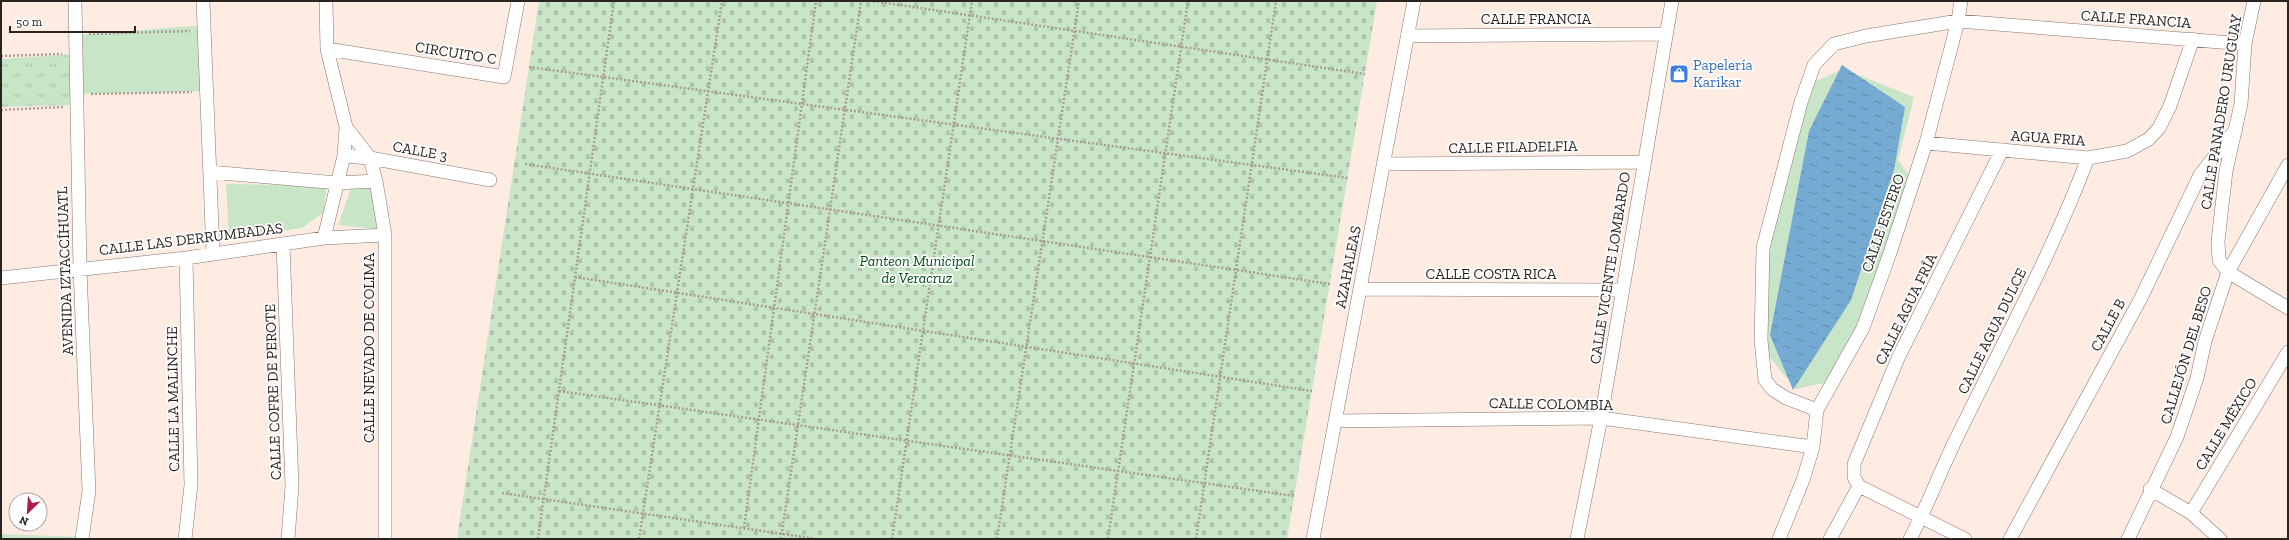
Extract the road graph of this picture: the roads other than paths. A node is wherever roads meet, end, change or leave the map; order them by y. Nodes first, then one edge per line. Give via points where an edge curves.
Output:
1 (75, 1) edge
2 (203, 1) edge
3 (326, 1) edge
4 (518, 1) edge
5 (1414, 1) edge
6 (1672, 1) edge
7 (1961, 1) edge
8 (2254, 1) edge
9 (1958, 22) junction
10 (1666, 34) junction
11 (1407, 36) junction
12 (2193, 39) junction
13 (2245, 44) junction
14 (327, 49) junction
15 (346, 127) junction
16 (2236, 129) junction
17 (1926, 143) junction
18 (2002, 150) junction
19 (344, 156) junction
20 (370, 158) junction
21 (2088, 158) junction
22 (1644, 162) junction
23 (1383, 164) junction
24 (2288, 165) edge
25 (210, 172) junction
26 (490, 180) dead end
27 (376, 181) junction
28 (338, 183) junction
29 (385, 235) junction
30 (324, 238) junction
31 (283, 244) junction
32 (212, 254) junction
33 (186, 258) junction
34 (80, 269) junction
35 (2228, 272) junction
36 (1, 278) edge
37 (1360, 289) junction
38 (1622, 290) junction
39 (2288, 308) edge
40 (2288, 352) edge
41 (1817, 410) junction
42 (1601, 418) junction
43 (1335, 421) junction
44 (1813, 447) junction
45 (1859, 486) junction
46 (2150, 490) junction
47 (2191, 513) junction
48 (1922, 517) junction
49 (82, 539) edge
50 (186, 539) edge
51 (288, 539) edge
52 (385, 539) edge
53 (1313, 539) edge
54 (1576, 539) edge
55 (1780, 539) edge
56 (1830, 539) edge
57 (1910, 539) edge
58 (1965, 539) edge
59 (2010, 539) edge
60 (2128, 539) edge
61 (2220, 539) edge

1 - 34 street, AVENIDA IZTACCÍHUATL via 78,53
2 - 25 street
3 - 14 street
4 - 14 street, CIRCUITO C via 504,77
5 - 11 street, AZAHALEAS
6 - 10 street, CALLE VICENTE LOMBARDO
7 - 9 street, CALLE ESTERO
8 - 13 street, CALLE PANADERO URUGUAY
9 - 12 street, CALLE FRANCIA
9 - 17 street, CALLE ESTERO
9 - 41 street, CALLE FRANCIA via 1866,36 1834,44 1814,65 1801,102 1763,248 1761,340 1765,380 1772,389 1786,398
10 - 11 street, CALLE FRANCIA
10 - 22 street, CALLE VICENTE LOMBARDO
11 - 23 street, AZAHALEAS
12 - 13 street, CALLE FRANCIA
12 - 21 street, AGUA FRIA via 2170,106 2159,128 2149,139 2127,151
13 - 16 street, CALLE PANADERO URUGUAY via 2242,97
14 - 15 street
15 - 19 street
15 - 20 street
16 - 35 street, CALLE PANADERO URUGUAY via 2226,171 2218,241 2219,260
16 - 59 street, CALLE B via 2200,175 2141,298
17 - 18 street, AGUA FRIA
17 - 41 street, CALLE ESTERO via 1863,328
18 - 21 street, AGUA FRIA
18 - 45 street, CALLE AGUA FRÍA via 1899,356 1854,464 1854,477
19 - 20 street, CALLE 3
19 - 28 street
20 - 26 street, CALLE 3
20 - 27 street, CALLE NEVADO DE COLIMA
21 - 48 street, CALLE AGUA DULCE via 2067,214 1958,435
22 - 23 street, CALLE FILADELFIA
22 - 38 street, CALLE VICENTE LOMBARDO
23 - 37 street, AZAHALEAS
24 - 35 street, CALLEJÓN DEL BESO
25 - 28 street
25 - 32 street
27 - 28 street
27 - 29 street, CALLE NEVADO DE COLIMA
28 - 30 street
29 - 30 street, CALLE LAS DERRUMBADAS
29 - 52 street, CALLE NEVADO DE COLIMA
30 - 31 street, CALLE LAS DERRUMBADAS
31 - 32 street, CALLE LAS DERRUMBADAS
31 - 51 street, CALLE COFRE DE PEROTE via 292,486
32 - 33 street, CALLE LAS DERRUMBADAS
33 - 34 street, CALLE LAS DERRUMBADAS
33 - 50 street, CALLE LA MALINCHE via 191,485
34 - 36 street, CALLE LAS DERRUMBADAS
34 - 49 street, AVENIDA IZTACCÍHUATL via 89,491
35 - 39 street
35 - 46 street, CALLEJÓN DEL BESO via 2177,437
37 - 38 street, CALLE COSTA RICA
37 - 43 street, AZAHALEAS
38 - 42 street, CALLE VICENTE LOMBARDO
40 - 47 street, CALLE MÉXICO
41 - 44 street, CALLE ESTERO
42 - 43 street, CALLE COLOMBIA
42 - 44 street, CALLE COLOMBIA
42 - 54 street, CALLE VICENTE LOMBARDO
43 - 53 street, AZAHALEAS
44 - 55 street, CALLE ESTERO
45 - 48 street
45 - 56 street
46 - 47 street
46 - 60 street, CALLEJÓN DEL BESO
47 - 61 street
48 - 57 street, CALLE AGUA DULCE
48 - 58 street

